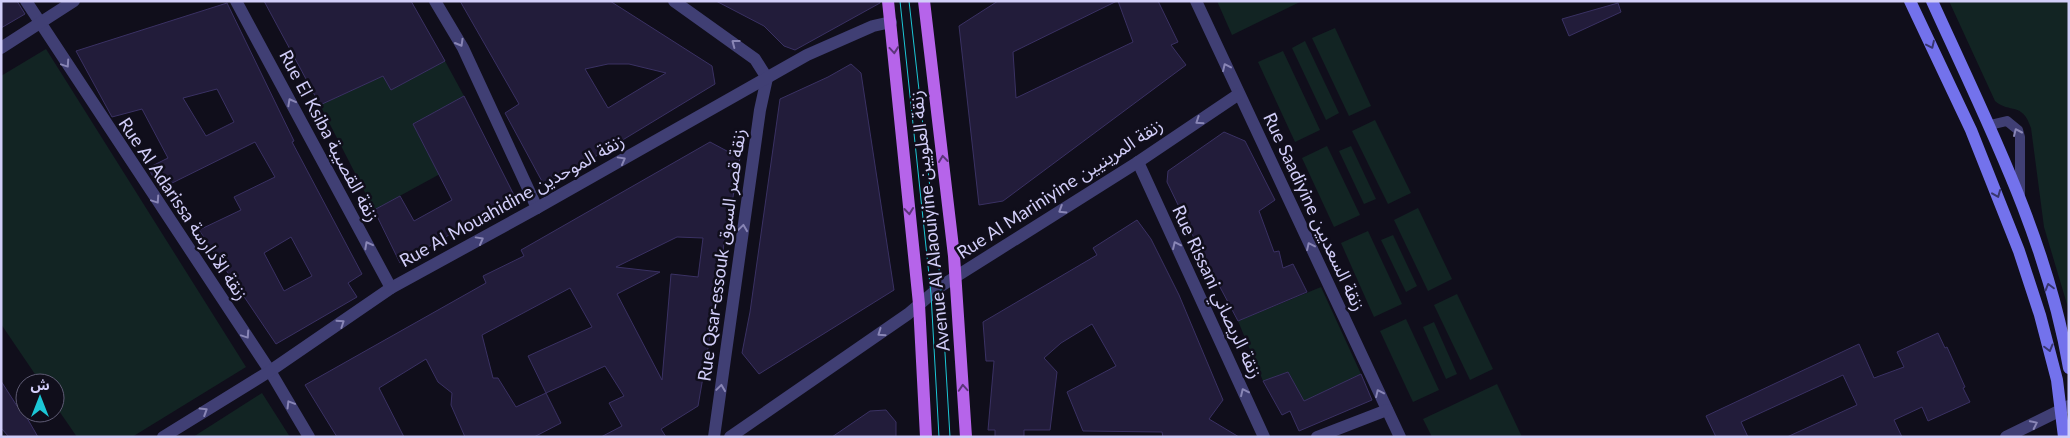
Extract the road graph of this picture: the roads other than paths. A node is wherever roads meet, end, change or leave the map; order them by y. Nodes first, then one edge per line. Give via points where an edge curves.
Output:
1 (26, 1) edge
2 (74, 1) edge
3 (236, 1) edge
4 (435, 1) edge
5 (674, 1) edge
6 (888, 1) edge
7 (924, 1) edge
8 (1196, 1) edge
9 (1910, 1) edge
10 (1932, 1) edge
11 (891, 22) junction
12 (39, 24) junction
13 (1, 48) edge
14 (767, 78) junction
15 (1239, 94) junction
16 (1990, 125) junction
17 (1971, 130) junction
18 (1138, 162) junction
19 (2020, 198) junction
20 (537, 208) junction
21 (956, 277) junction
22 (391, 288) junction
23 (919, 304) junction
24 (2069, 368) edge
25 (270, 371) junction
26 (2065, 407) edge
27 (1387, 410) junction
28 (163, 437) edge
29 (309, 437) edge
30 (714, 437) edge
31 (730, 437) edge
32 (926, 437) edge
33 (966, 437) edge
34 (1264, 437) edge
35 (1317, 437) edge
36 (1400, 437) edge
37 (2006, 437) edge
38 (2064, 437) edge

1 - 12 street, Rue Al Adarissa زنقة الأدارسة
2 - 12 street
22 -> 3 street, Rue El Ksiba زنقة القصيبة
4 -> 20 street via 464,48
14 -> 5 street via 756,59
6 - 11 main road, Avenue Al Alaouiyine زنقة العلويين
21 -> 7 main road, Avenue Al Alaouiyine زنقة العلويين
15 -> 8 street, Rue Saadiyine زنقة السعديين
9 -> 17 street
10 - 16 street
11 - 14 street, Rue Al Mouahidine زنقة الموحدين via 873,26 807,54
11 -> 23 main road, Avenue Al Alaouiyine زنقة العلويين
12 - 13 street
12 -> 25 street, Rue Al Adarissa زنقة الأدارسة
20 -> 14 street, Rue Al Mouahidine زنقة الموحدين
30 -> 14 street, Rue Qsar-essouk زنقة قصر السوق
15 -> 18 street, Rue Al Mariniyine زنقة المرينيين
27 -> 15 street, Rue Saadiyine زنقة السعديين
16 - 17 street
16 - 19 street
19 -> 16 lane via 2018,130 2007,121
17 -> 26 street via 2030,284
18 -> 21 street, Rue Al Mariniyine زنقة المرينيين
34 -> 18 street, Rue Rissani زنقة الريصاني
24 -> 19 street via 2050,290
22 -> 20 street, Rue Al Mouahidine زنقة الموحدين
21 - 23 street, Rue Al Mariniyine زنقة المرينيين
33 -> 21 main road, Avenue Al Alaouiyine زنقة العلويين
25 -> 22 street, Rue Al Mouahidine زنقة الموحدين
23 -> 31 street, Rue Al Mariniyine زنقة المرينيين
23 - 32 main road, Avenue Al Alaouiyine زنقة العلويين
28 -> 25 street, Rue Al Mouahidine زنقة الموحدين
29 -> 25 street, Rue Al Adarissa زنقة الأدارسة
37 -> 26 street
26 - 38 street
27 - 35 street
27 - 36 street, Rue Saadiyine زنقة السعديين

